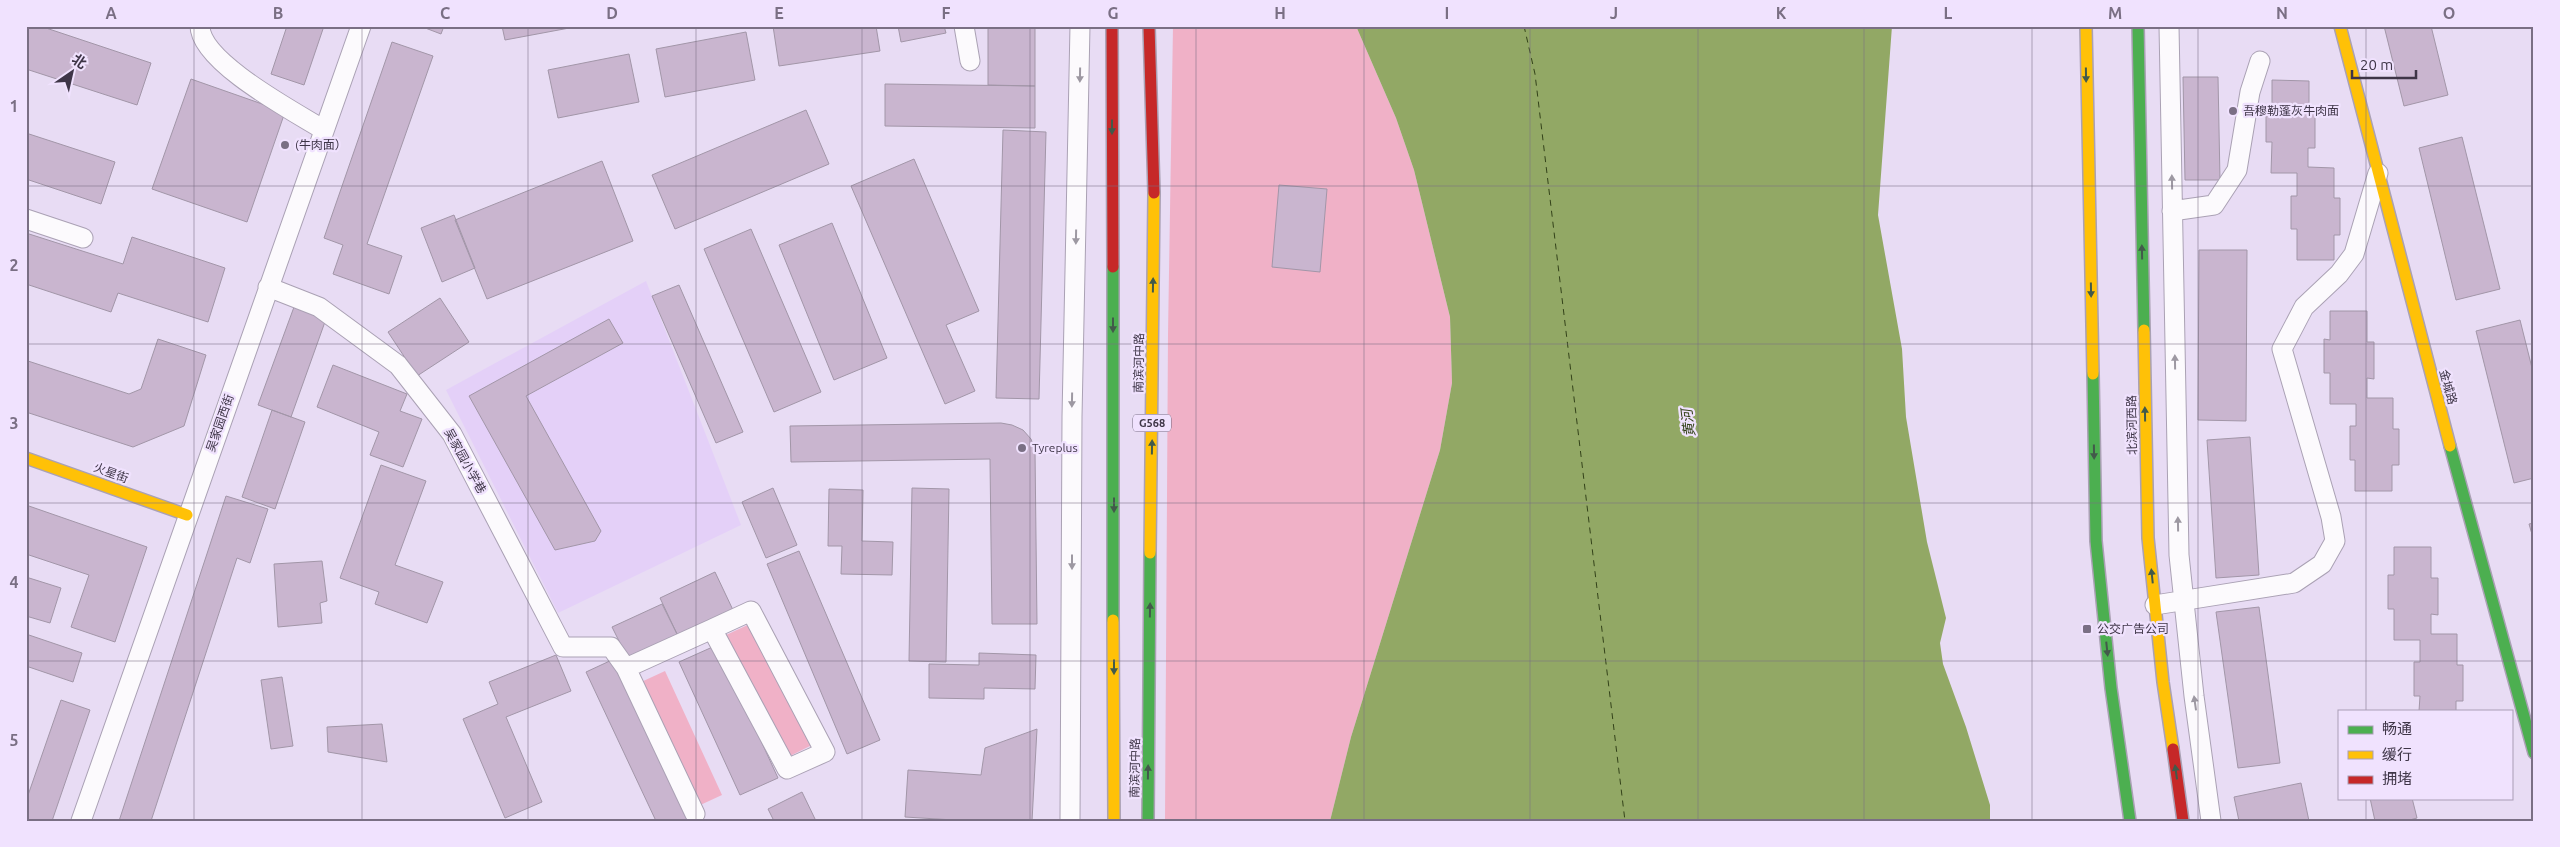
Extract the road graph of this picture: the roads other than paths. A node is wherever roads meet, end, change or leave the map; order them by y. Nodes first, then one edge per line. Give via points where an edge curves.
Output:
1 (200, 26) edge
2 (361, 26) edge
3 (964, 26) edge
4 (1080, 26) edge
5 (1112, 26) edge
6 (1149, 26) edge
7 (2086, 26) edge
8 (2138, 26) edge
9 (2168, 26) edge
10 (2340, 26) edge
11 (970, 61) dead end
12 (2260, 61) dead end
13 (324, 130) junction
14 (2378, 171) junction
15 (2172, 211) junction
16 (26, 219) edge
17 (83, 238) dead end
18 (268, 287) junction
19 (26, 458) edge
20 (188, 515) junction
21 (2184, 600) junction
22 (2155, 605) junction
23 (712, 629) junction
24 (626, 668) junction
25 (2534, 753) edge
26 (696, 814) dead end
27 (81, 821) edge
28 (1070, 821) edge
29 (1114, 821) edge
30 (1148, 821) edge
31 (2130, 821) edge
32 (2183, 821) edge
33 (2212, 821) edge

1 - 13 street via 200,32 221,62 252,86
2 - 13 street, 吴家园西街
3 - 11 street
4 -> 28 street via 1072,417
5 -> 29 main road, 南滨河中路
30 -> 6 main road, 南滨河中路 / G568 via 1154,163
7 -> 31 main road via 2096,541 2111,688
22 -> 8 main road, 北滨河西路 via 2148,538
15 -> 9 street
10 - 14 main road, 金城路
12 - 15 street via 2250,92 2237,170 2214,205
13 - 18 street, 吴家园西街
14 - 21 street via 2354,254 2339,274 2304,307 2282,349 2331,517 2335,541 2322,564 2294,583
14 - 25 main road, 金城路 via 2458,480
21 -> 15 street via 2179,555
16 - 17 street
18 - 20 street, 吴家园西街
18 - 24 street, 吴家园小学巷 via 319,307 398,365 452,434 563,647 612,647
19 - 20 main road, 火星街
20 - 27 street, 吴家园西街
21 - 22 street
33 -> 21 street
32 -> 22 main road, 北滨河西路
23 - 23 street via 751,611 825,752 787,769
23 - 24 street
24 - 26 street

